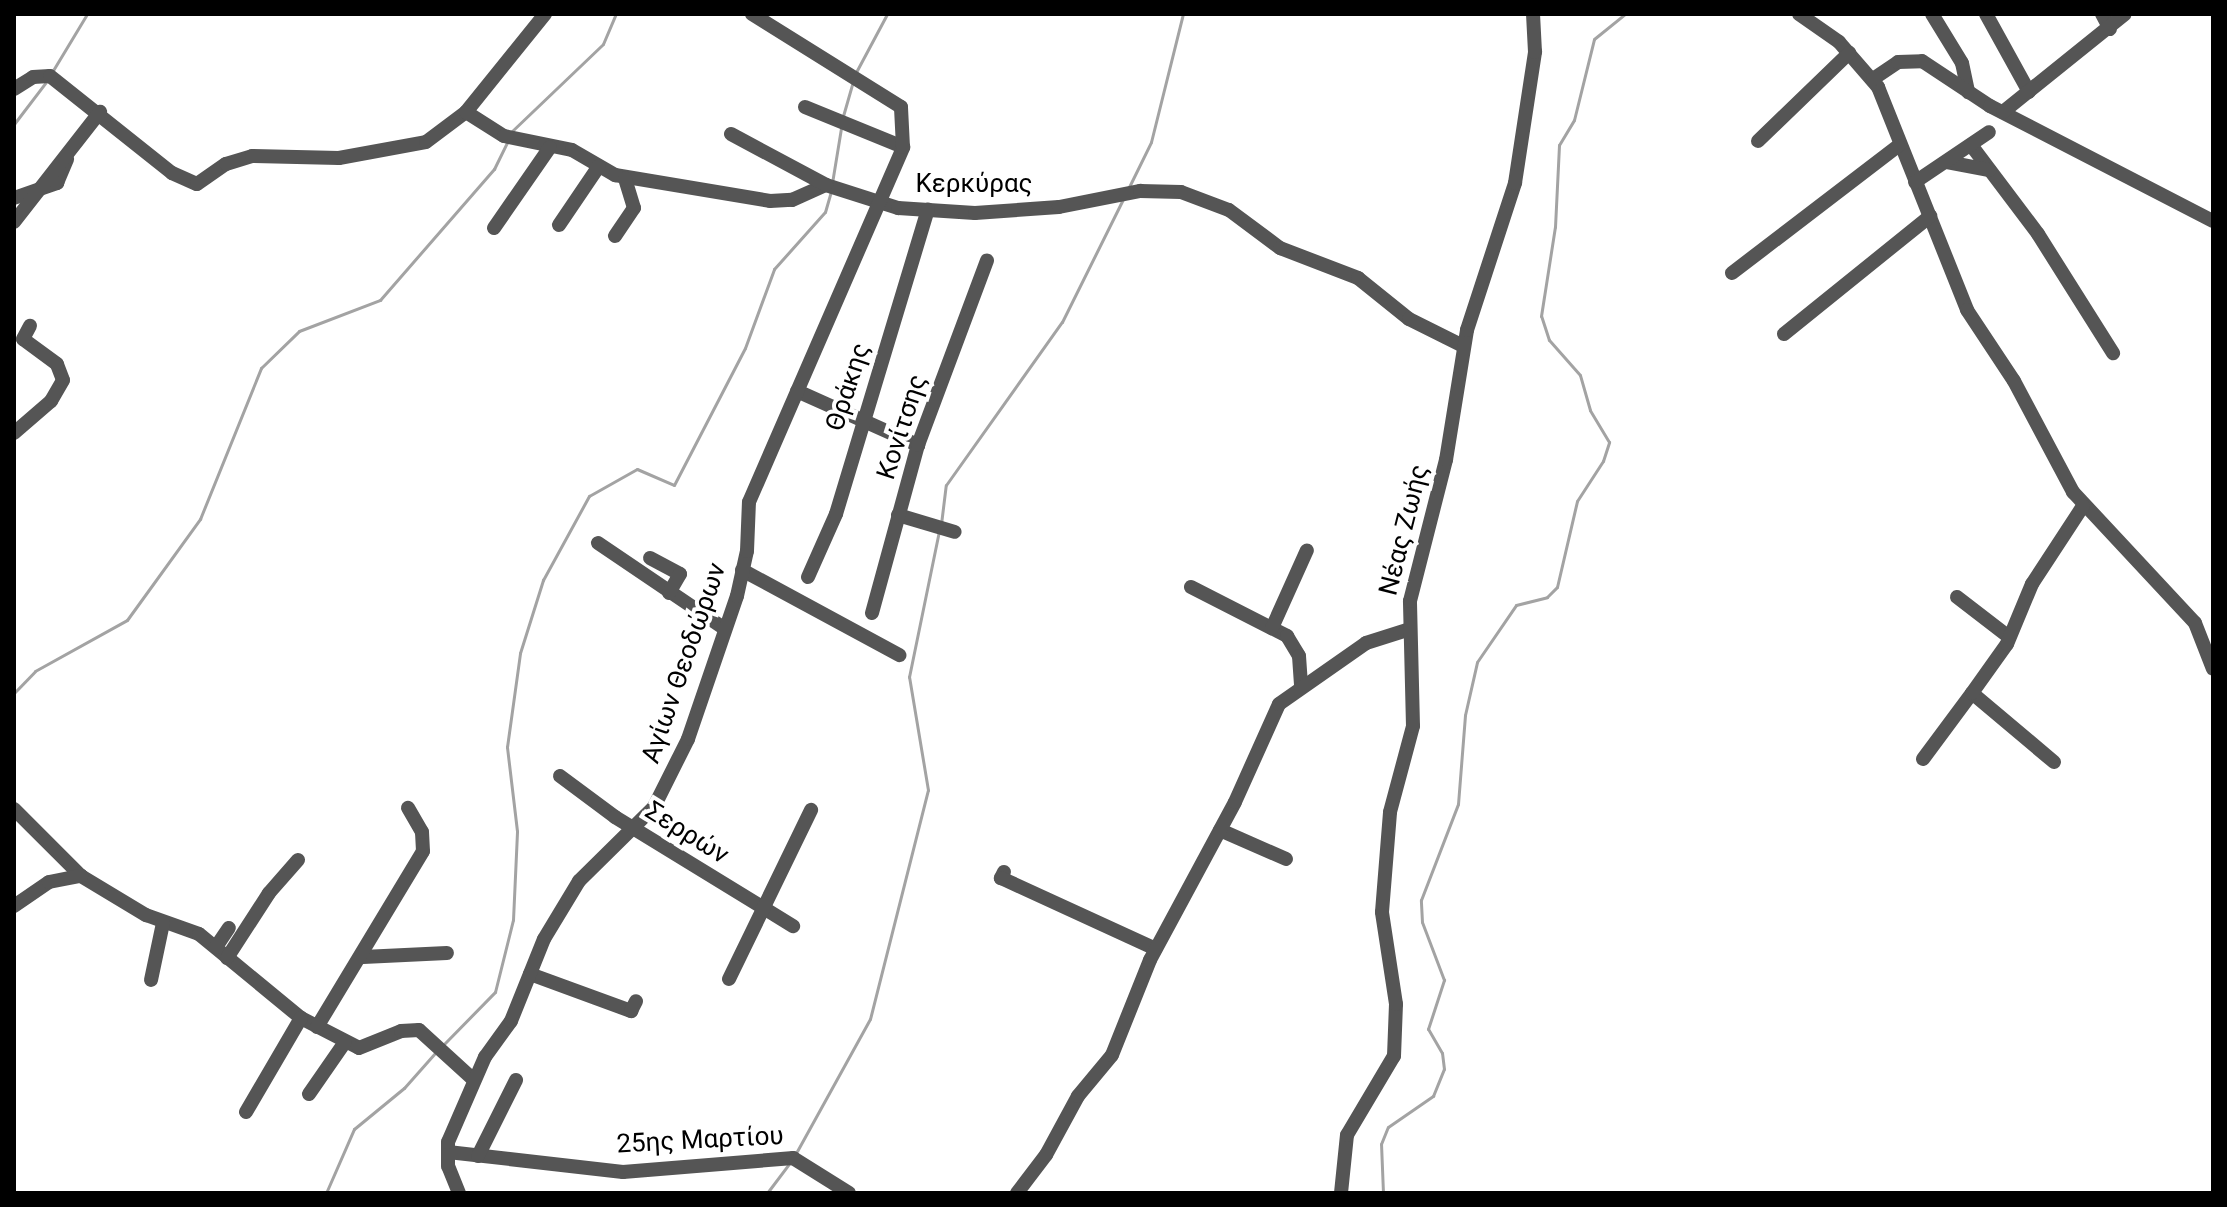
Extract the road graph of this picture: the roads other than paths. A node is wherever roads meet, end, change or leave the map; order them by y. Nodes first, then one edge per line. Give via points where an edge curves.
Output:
1 (545, 14) edge
2 (752, 14) edge
3 (1533, 14) edge
4 (1799, 14) edge
5 (1932, 14) edge
6 (1986, 14) edge
7 (2102, 14) edge
8 (2125, 14) edge
9 (2110, 29) junction
10 (1849, 53) junction
11 (1873, 79) junction
12 (14, 89) edge
13 (1968, 92) junction
14 (2029, 92) junction
15 (805, 107) dead end
16 (100, 112) junction
17 (466, 112) junction
18 (2003, 112) junction
19 (1989, 132) dead end
20 (731, 134) dead end
21 (1758, 141) dead end
22 (1971, 145) junction
23 (1898, 146) junction
24 (550, 147) junction
25 (903, 147) junction
26 (1947, 162) junction
27 (599, 166) junction
28 (1989, 170) junction
29 (625, 178) junction
30 (1915, 182) junction
31 (826, 185) junction
32 (38, 191) junction
33 (14, 198) edge
34 (878, 201) junction
35 (928, 210) junction
36 (1930, 216) junction
37 (2213, 221) edge
38 (14, 222) edge
39 (559, 225) dead end
40 (494, 228) dead end
41 (615, 236) dead end
42 (987, 260) dead end
43 (1732, 273) dead end
44 (30, 326) dead end
45 (1784, 334) dead end
46 (1463, 346) junction
47 (2113, 353) dead end
48 (797, 391) junction
49 (861, 418) junction
50 (14, 433) edge
51 (918, 445) junction
52 (2083, 506) junction
53 (898, 515) junction
54 (955, 532) dead end
55 (598, 543) dead end
56 (1307, 550) dead end
57 (650, 558) dead end
58 (742, 570) junction
59 (808, 577) dead end
60 (1191, 587) dead end
61 (669, 593) junction
62 (1957, 597) dead end
63 (872, 613) dead end
64 (1272, 628) junction
65 (725, 629) junction
66 (1407, 630) junction
67 (2009, 637) junction
68 (899, 655) dead end
69 (2213, 669) edge
70 (1301, 685) junction
71 (1972, 693) junction
72 (1923, 759) dead end
73 (2054, 762) dead end
74 (560, 776) dead end
75 (408, 808) dead end
76 (14, 809) edge
77 (811, 810) dead end
78 (632, 828) junction
79 (1220, 830) junction
80 (1286, 859) dead end
81 (298, 860) dead end
82 (65, 863) junction
83 (1004, 872) dead end
84 (81, 876) junction
85 (49, 882) junction
86 (14, 906) edge
87 (762, 908) junction
88 (163, 923) junction
89 (793, 926) dead end
90 (229, 928) dead end
91 (216, 947) junction
92 (1156, 949) junction
93 (447, 953) dead end
94 (363, 957) junction
95 (227, 958) junction
96 (530, 974) junction
97 (729, 979) dead end
98 (151, 980) dead end
99 (636, 1001) dead end
100 (301, 1018) junction
101 (317, 1027) junction
102 (345, 1042) junction
103 (474, 1080) junction
104 (516, 1080) dead end
105 (309, 1094) dead end
106 (246, 1112) dead end
107 (448, 1152) junction
108 (478, 1156) junction
109 (459, 1193) edge
110 (849, 1193) edge
111 (1017, 1193) edge
112 (1341, 1193) edge

1 - 17 street
2 - 25 street via 892,99 905,120
3 - 46 street, Νέας Ζωής via 1535,52 1515,183
4 - 10 street
5 - 13 street via 1962,63
6 - 14 street
7 - 9 street
8 - 9 street
9 - 14 street
10 - 11 street
10 - 21 street
11 - 13 street via 1898,62 1922,61
11 - 23 street
12 - 16 street via 46,75
13 - 18 street
14 - 18 street
15 - 25 street
16 - 17 street via 172,173 197,184 226,164 252,156 339,158 420,145
16 - 32 street
17 - 24 street via 504,136
18 - 37 street
19 - 22 street
20 - 31 street, Κερκύρας
22 - 26 street
22 - 28 street
23 - 30 street
23 - 43 street
24 - 27 street via 572,150
24 - 40 street
25 - 34 street, Αγίων Θεοδώρων
26 - 28 street
26 - 30 street
27 - 29 street
27 - 39 street
28 - 47 street via 2038,234
29 - 31 street via 770,201 792,200
29 - 41 street via 634,208
30 - 36 street
31 - 34 street, Κερκύρας
32 - 33 street
32 - 38 street
34 - 35 street, Κερκύρας
34 - 48 street, Αγίων Θεοδώρων
35 - 46 street, Κερκύρας via 999,212 1140,191 1181,192 1229,210 1280,248 1358,278 1409,319
35 - 49 street, Θράκης
36 - 45 street
36 - 52 street via 1967,310 2014,381
42 - 51 street, Κονίτσης
44 - 50 street via 23,339 57,364 63,380 51,401
46 - 66 street, Νέας Ζωής via 1446,460 1415,571
48 - 49 street
48 - 58 street, Αγίων Θεοδώρων via 749,502
49 - 51 street
49 - 59 street, Θράκης via 836,514
51 - 53 street, Κονίτσης
52 - 67 street via 2032,584
52 - 69 street via 2195,623
53 - 54 street
53 - 63 street, Κονίτσης
55 - 61 street
56 - 64 street
57 - 61 street via 680,574
58 - 65 street, Αγίων Θεοδώρων
58 - 68 street
60 - 64 street
61 - 65 street
62 - 67 street
64 - 70 street via 1295,644
65 - 78 street, Αγίων Θεοδώρων via 669,782
66 - 70 street via 1366,643
66 - 112 street, Νέας Ζωής via 1413,726 1390,812 1382,912 1396,997 1395,1048 1386,1077 1347,1135
67 - 71 street
70 - 79 street via 1272,716
71 - 72 street
71 - 73 street
74 - 78 street, Σερρών
75 - 94 street via 422,832 423,851
76 - 82 street
77 - 87 street
78 - 87 street, Σερρών
78 - 96 street, Αγίων Θεοδώρων via 579,881
79 - 80 street
79 - 92 street
81 - 95 street via 269,893
82 - 84 street
82 - 85 street
83 - 92 street via 1001,878
84 - 85 street
84 - 88 street
85 - 86 street
87 - 89 street, Σερρών
87 - 97 street
88 - 91 street via 199,934
88 - 98 street
90 - 91 street
91 - 95 street
92 - 111 street via 1106,1067 1078,1096 1059,1135
93 - 94 street
94 - 101 street
95 - 100 street
96 - 99 street via 564,997 631,1011
96 - 103 street, Αγίων Θεοδώρων via 511,1021
100 - 101 street
100 - 106 street
101 - 102 street
102 - 103 street via 370,1047 401,1031 419,1030
102 - 105 street
103 - 107 street, Αγίων Θεοδώρων
104 - 108 street
107 - 108 street, 25ης Μαρτίου
107 - 109 street
108 - 110 street, 25ης Μαρτίου via 638,1172 793,1158

